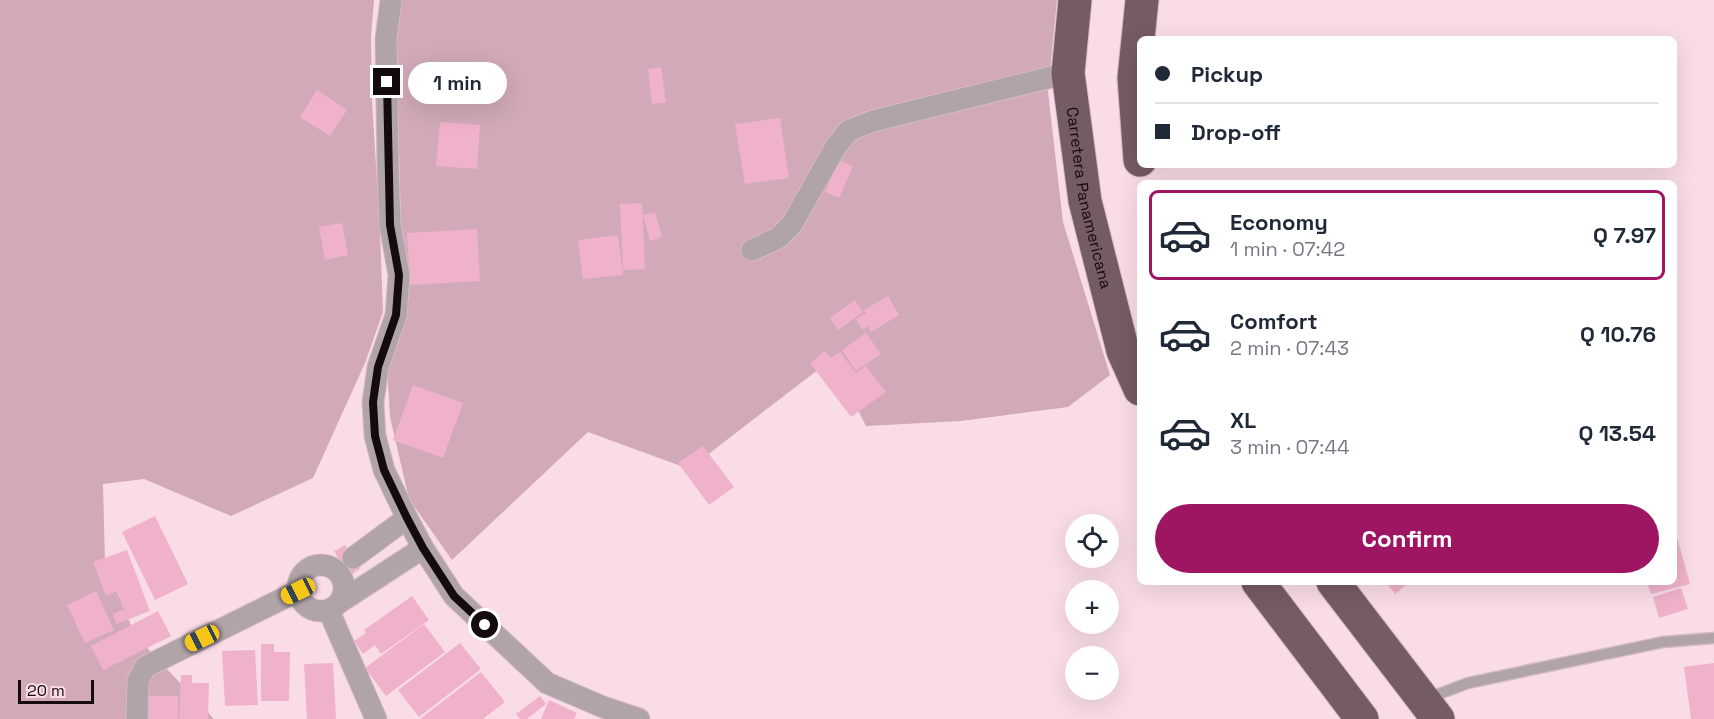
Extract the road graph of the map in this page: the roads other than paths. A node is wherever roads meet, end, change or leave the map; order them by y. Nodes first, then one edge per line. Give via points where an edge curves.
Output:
1 (391, 0) edge
2 (1076, 0) edge
3 (1142, 0) edge
4 (1138, 36) edge
5 (1137, 49) edge
6 (1068, 73) junction
7 (1137, 119) edge
8 (752, 250) dead end
9 (1137, 382) edge
10 (407, 518) junction
11 (423, 548) junction
12 (344, 565) junction
13 (1260, 585) edge
14 (1335, 585) edge
15 (298, 591) junction
16 (335, 606) junction
17 (1714, 638) edge
18 (1430, 710) edge
19 (137, 719) edge
20 (376, 719) edge
21 (639, 719) edge
22 (1362, 719) edge

1 - 10 street via 386,39 388,171 390,225 399,275 396,315 378,367 373,402 375,436 384,470
2 - 6 highway, Carretera Panamericana
3 - 4 highway
5 - 7 highway
6 - 8 street via 848,130 792,224 778,237
6 - 9 highway, Carretera Panamericana via 1085,201 1123,351
10 - 11 street
10 - 12 street
11 - 16 street
11 - 21 street via 454,596 547,683
12 - 15 street via 310,568 300,578
12 - 16 street via 345,591
13 - 22 highway
14 - 18 highway
15 - 16 street via 304,604 315,611
15 - 19 street via 145,667 138,681
16 - 20 street
17 - 18 lane via 1663,642 1468,683

